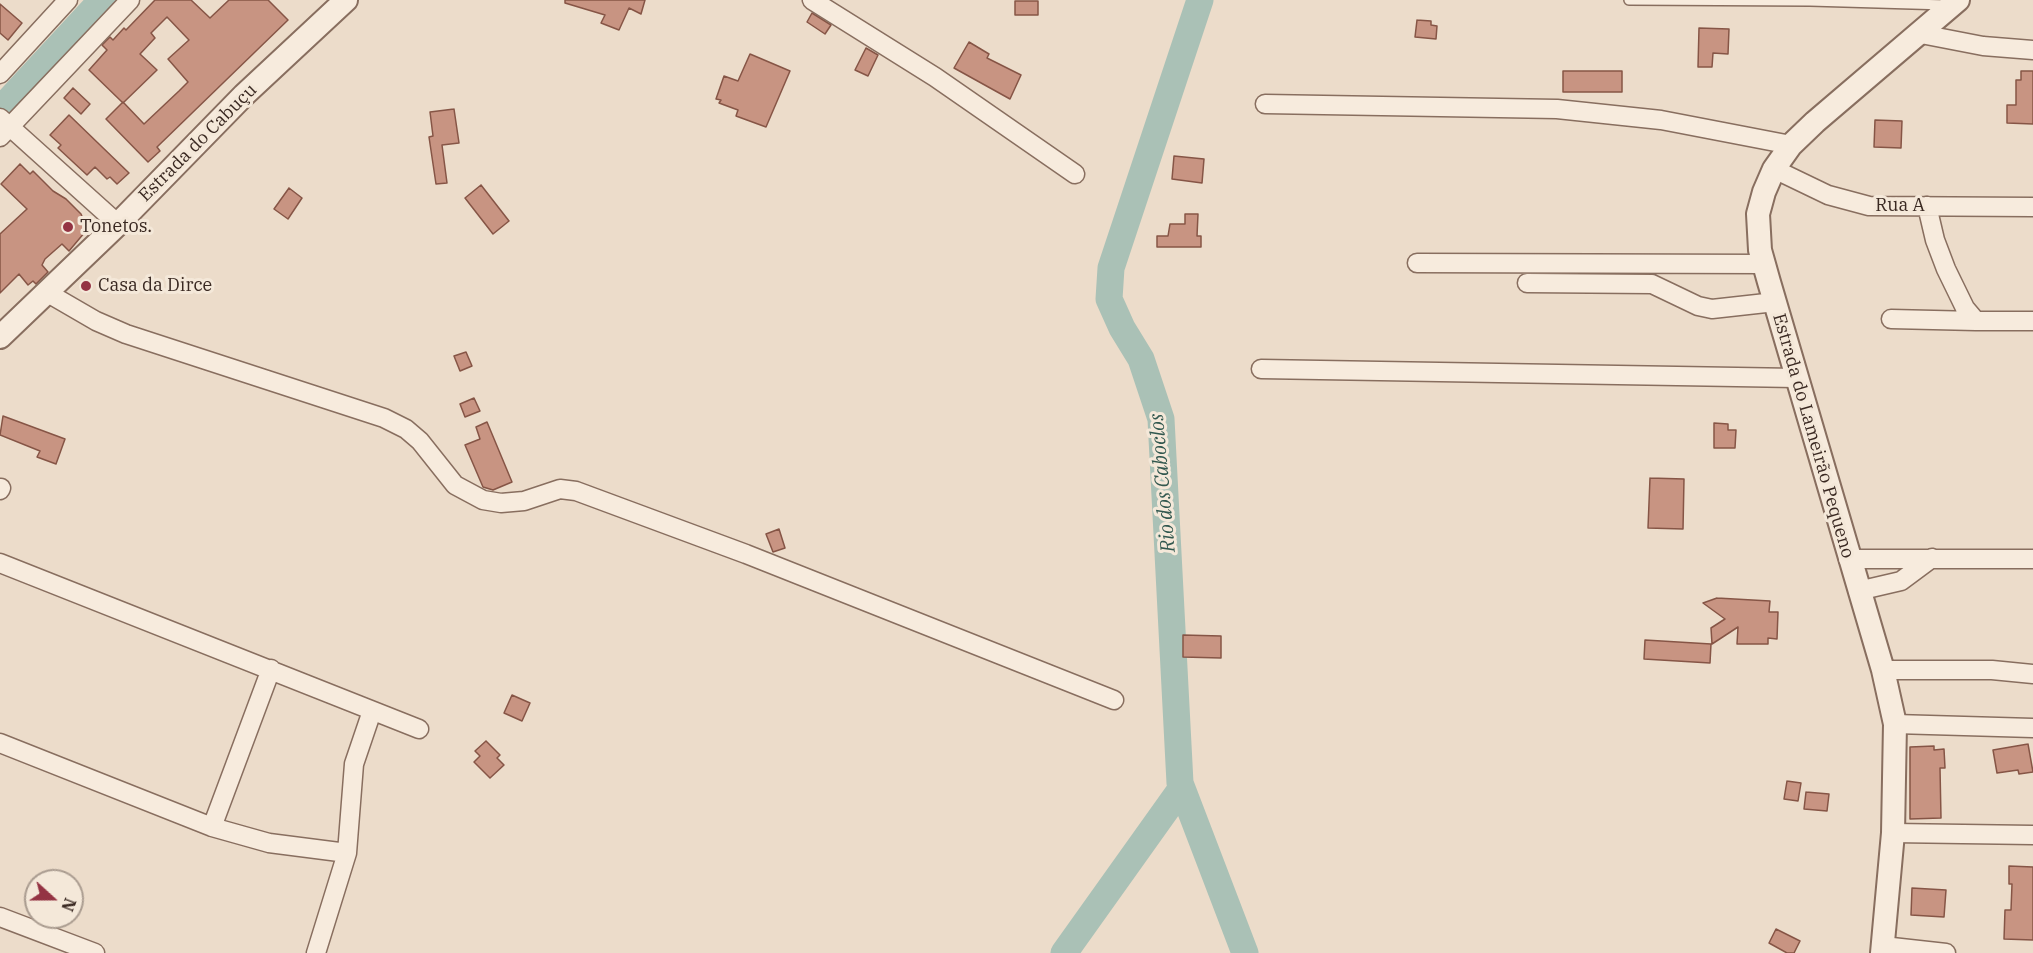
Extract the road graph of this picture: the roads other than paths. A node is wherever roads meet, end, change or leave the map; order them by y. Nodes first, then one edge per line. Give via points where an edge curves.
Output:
1 (130, 0) edge
2 (346, 0) edge
3 (812, 0) edge
4 (831, 0) edge
5 (1629, 0) edge
6 (64, 1) edge
7 (1955, 3) edge
8 (858, 31) junction
9 (1921, 33) junction
10 (2033, 50) edge
11 (0, 74) edge
12 (1264, 104) dead end
13 (4, 126) edge
14 (1791, 146) junction
15 (1774, 169) junction
16 (1075, 174) dead end
17 (1928, 206) junction
18 (2033, 207) edge
19 (118, 224) junction
20 (1417, 263) dead end
21 (1764, 264) junction
22 (1527, 283) dead end
23 (46, 292) junction
24 (1775, 302) junction
25 (1891, 319) dead end
26 (1976, 321) junction
27 (2033, 321) edge
28 (0, 337) edge
29 (1261, 369) dead end
30 (1796, 378) junction
31 (1932, 558) junction
32 (1848, 559) junction
33 (2033, 559) edge
34 (0, 563) edge
35 (1858, 591) junction
36 (271, 669) junction
37 (1882, 670) junction
38 (2033, 674) edge
39 (1114, 700) dead end
40 (372, 711) junction
41 (1895, 724) junction
42 (2033, 728) edge
43 (419, 729) dead end
44 (0, 743) edge
45 (212, 826) junction
46 (1893, 833) junction
47 (2033, 834) edge
48 (347, 852) junction
49 (0, 917) edge
50 (1882, 950) edge
51 (95, 953) edge
52 (316, 953) edge
53 (1946, 953) edge

1 - 13 street
2 - 19 street, Estrada do Cabuçu via 244,95
3 - 8 street
4 - 8 street
5 - 7 lane
6 - 11 street
7 - 9 street, Estrada do Lameirão Pequeno
8 - 16 street via 935,77
9 - 10 street via 1983,46
9 - 14 street, Estrada do Lameirão Pequeno
12 - 14 street via 1557,109 1661,120
13 - 19 street
14 - 15 street, Estrada do Lameirão Pequeno
15 - 17 street, Rua A via 1848,203 1869,207
15 - 21 street, Estrada do Lameirão Pequeno via 1758,214
17 - 18 street, Rua A
17 - 26 street via 1946,269 1965,308
19 - 23 street, Estrada do Cabuçu
20 - 21 street
21 - 24 street, Estrada do Lameirão Pequeno
22 - 24 street via 1652,284 1712,309
23 - 28 street, Estrada do Cabuçu
23 - 39 street via 126,334 384,418 420,441 455,485 483,500 524,501 560,489 576,491
24 - 30 street, Estrada do Lameirão Pequeno
25 - 26 street
26 - 27 street
29 - 30 street
30 - 32 street, Estrada do Lameirão Pequeno
31 - 32 street
31 - 33 street
31 - 35 street via 1900,581
32 - 35 street, Estrada do Lameirão Pequeno
34 - 36 street
35 - 37 street, Estrada do Lameirão Pequeno
36 - 40 street
36 - 45 street
37 - 38 street
37 - 41 street, Estrada do Lameirão Pequeno
40 - 43 street
40 - 48 street via 354,764
41 - 42 street
41 - 46 street, Estrada do Lameirão Pequeno
44 - 45 street
45 - 48 street via 269,843
46 - 47 street
46 - 50 street, Estrada do Lameirão Pequeno
48 - 52 street
49 - 51 street
50 - 53 street

